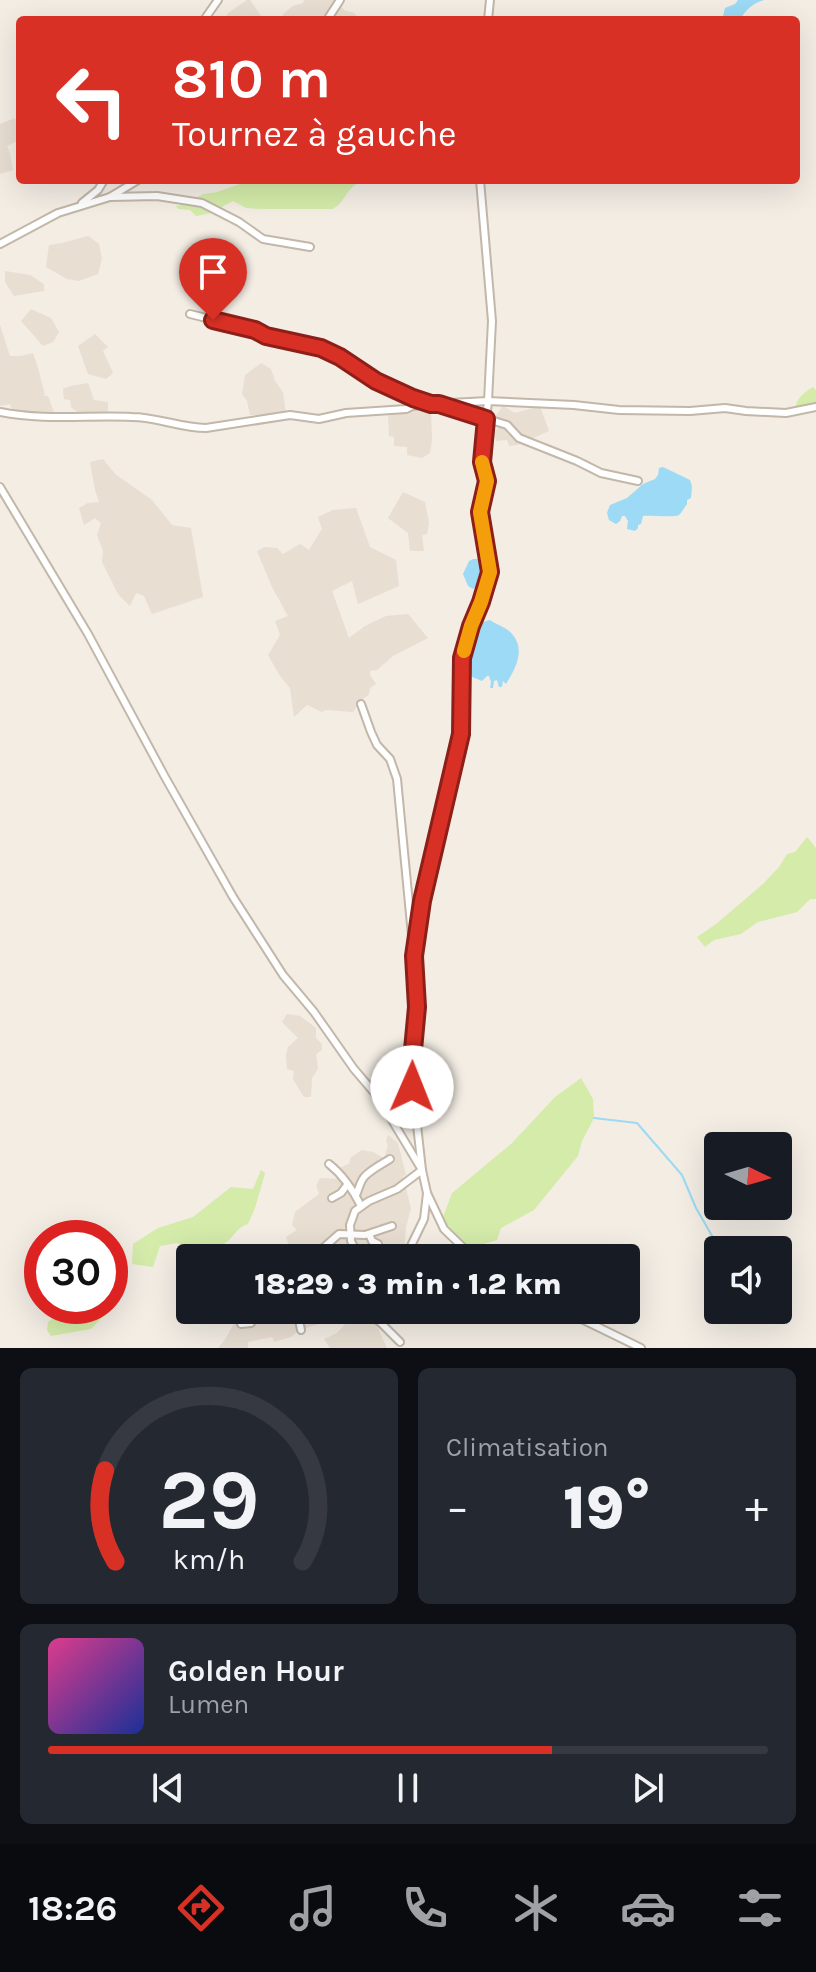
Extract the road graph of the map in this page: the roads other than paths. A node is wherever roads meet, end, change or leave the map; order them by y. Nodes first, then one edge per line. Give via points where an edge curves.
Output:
1 (102, 184) edge
2 (131, 184) edge
3 (480, 184) edge
4 (110, 197) junction
5 (76, 207) junction
6 (0, 244) edge
7 (310, 247) dead end
8 (190, 314) dead end
9 (488, 401) junction
10 (431, 404) junction
11 (439, 404) junction
12 (412, 406) junction
13 (816, 407) edge
14 (0, 412) edge
15 (411, 415) dead end
16 (486, 419) junction
17 (638, 481) dead end
18 (0, 487) edge
19 (361, 704) dead end
20 (414, 956) junction
21 (390, 1159) dead end
22 (329, 1164) dead end
23 (422, 1170) junction
24 (347, 1185) junction
25 (427, 1193) junction
26 (356, 1195) junction
27 (332, 1198) dead end
28 (361, 1206) junction
29 (392, 1226) dead end
30 (349, 1234) junction
31 (369, 1234) junction
32 (328, 1244) edge
33 (353, 1244) edge
34 (378, 1244) dead end
35 (412, 1244) edge
36 (460, 1244) edge
37 (300, 1324) edge
38 (382, 1324) edge
39 (592, 1324) edge
40 (301, 1330) dead end
41 (400, 1342) dead end
42 (641, 1348) edge

1 - 5 street
2 - 4 street
3 - 9 street via 492,321
4 - 5 street
4 - 7 street via 157,196 202,203 263,239
5 - 6 street
8 - 10 street via 321,348 376,381
9 - 11 street
9 - 13 street via 619,410 786,413
9 - 16 street
10 - 11 street
10 - 12 street
11 - 16 street
12 - 14 street via 319,419 290,415 206,428 134,417
12 - 15 street
16 - 17 street via 601,473
16 - 20 street via 482,462 487,481 480,512 490,572 462,658 461,734
18 - 23 street via 233,897 283,975 378,1097
19 - 20 street via 397,779
20 - 23 street via 417,1007 411,1071
21 - 26 street via 364,1177
22 - 24 street
23 - 25 street
23 - 28 street
24 - 26 street
24 - 27 street
25 - 35 street via 424,1219
25 - 36 street via 444,1229
26 - 28 street
28 - 30 street
29 - 31 street
30 - 31 street
30 - 32 street via 339,1234
30 - 33 street
31 - 34 street
37 - 40 street
38 - 41 street
39 - 42 street

